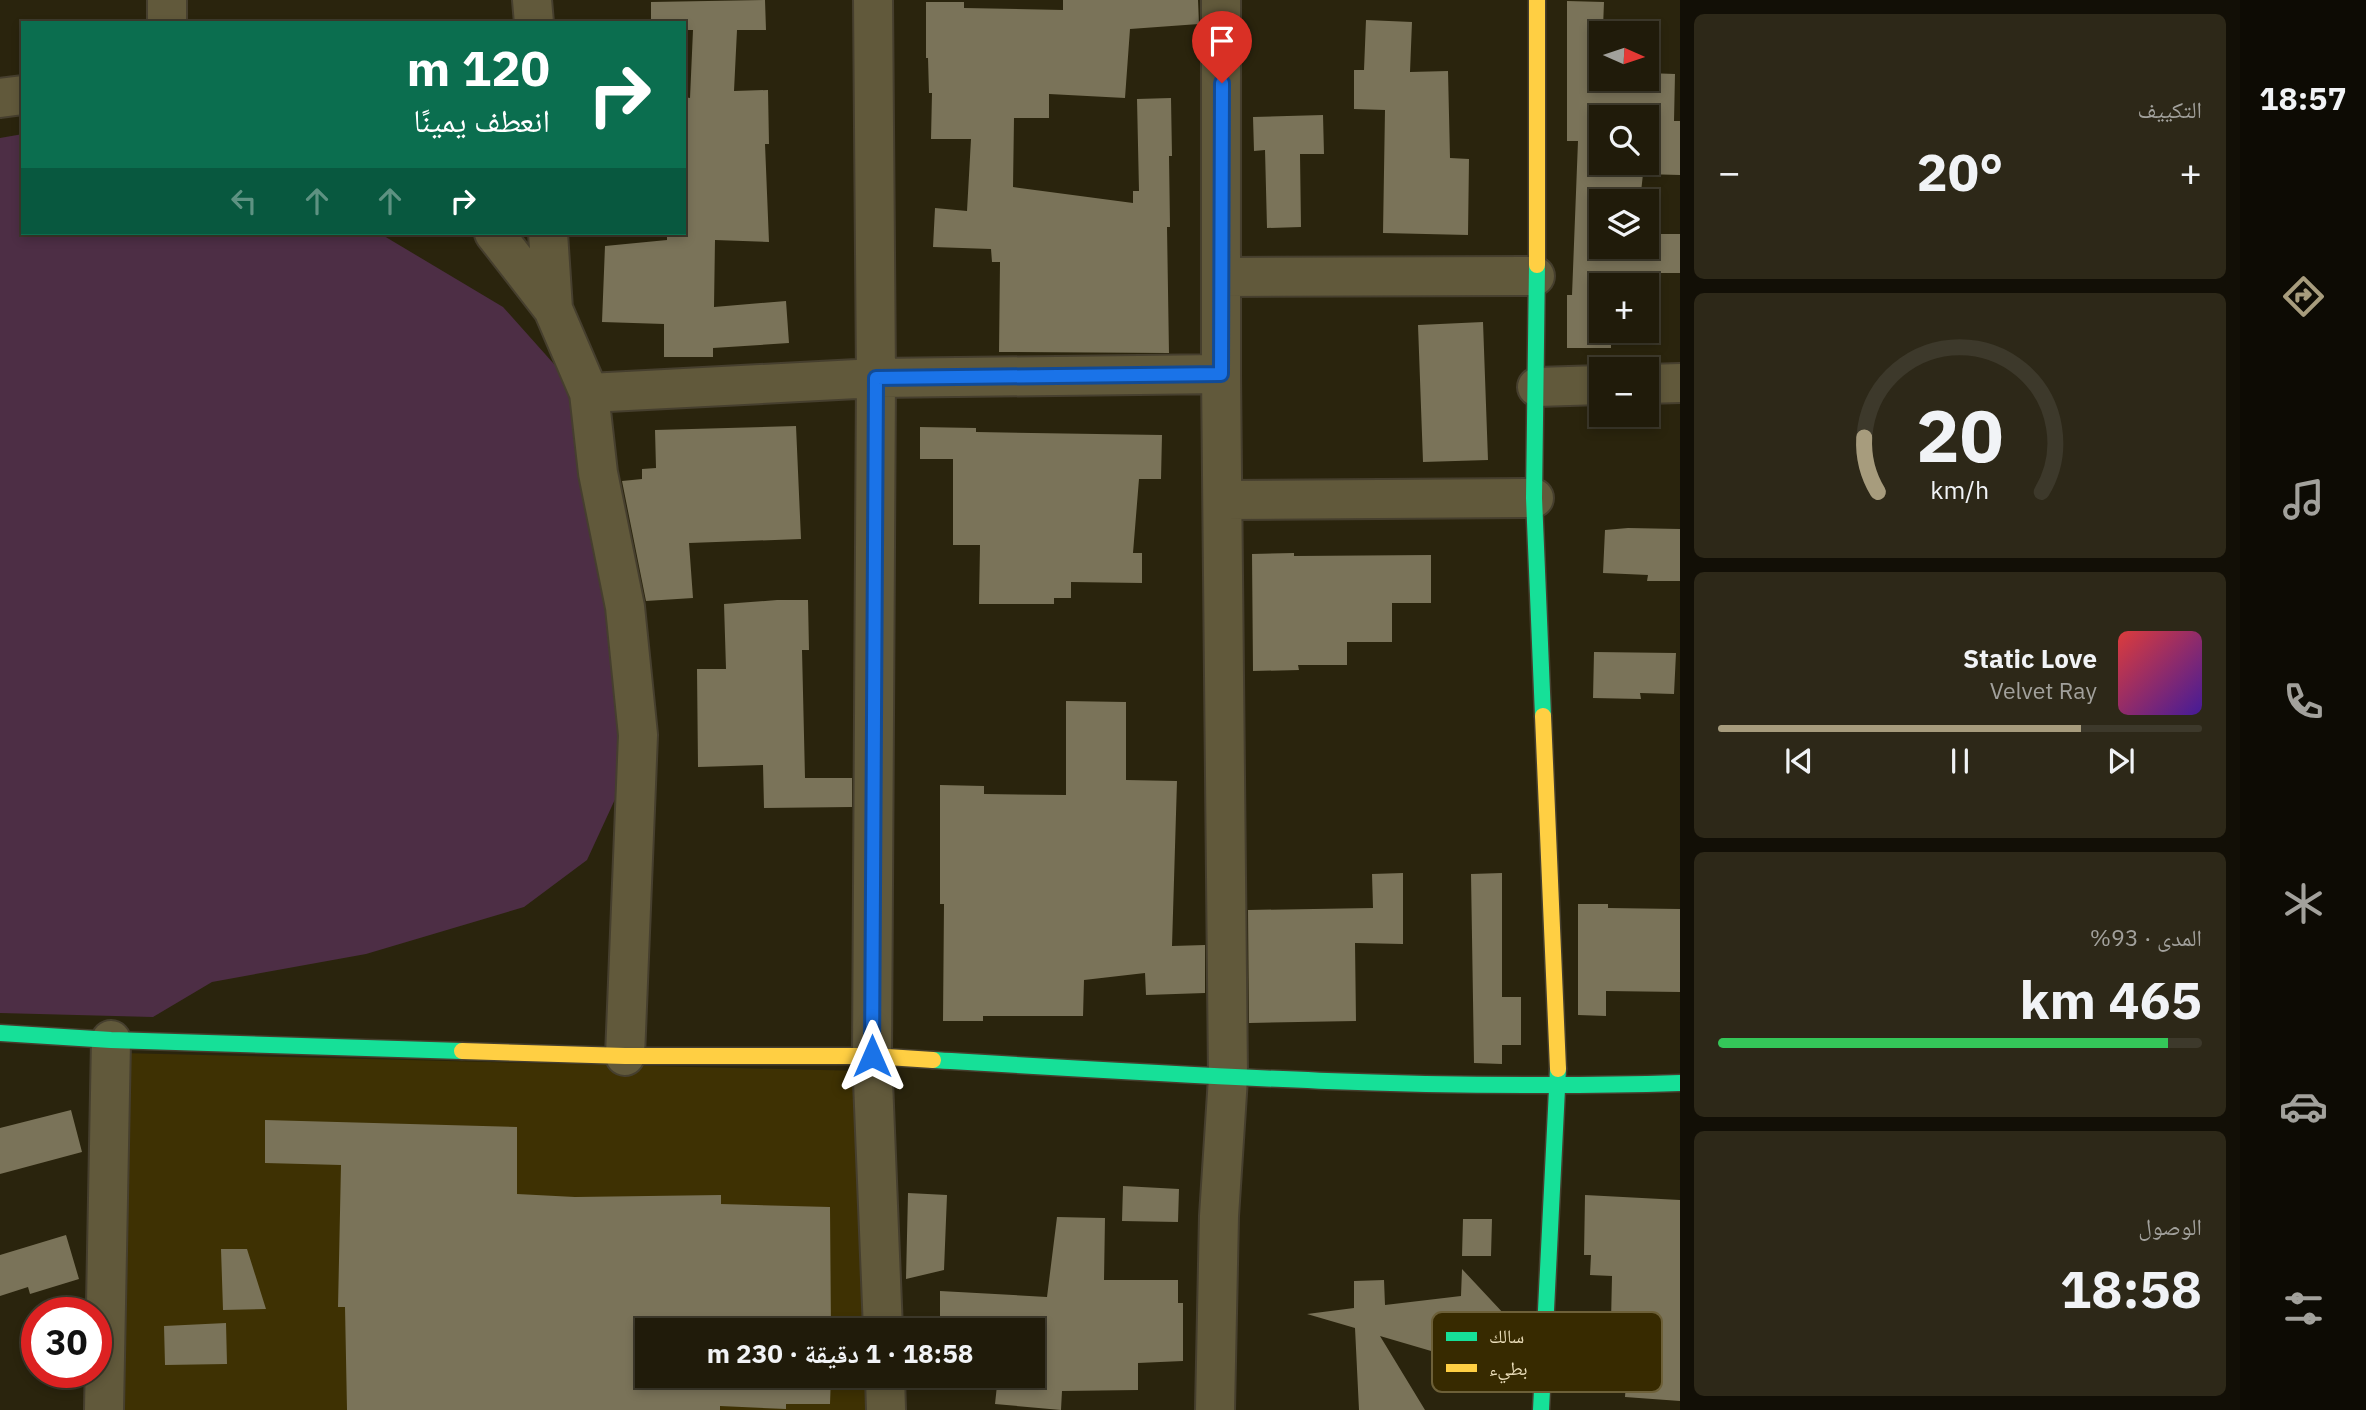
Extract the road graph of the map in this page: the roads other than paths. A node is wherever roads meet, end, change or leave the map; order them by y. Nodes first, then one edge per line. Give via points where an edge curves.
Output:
1 (167, 0) edge
2 (532, 0) edge
3 (873, 0) edge
4 (1222, 0) edge
5 (1537, 0) edge
6 (167, 21) edge
7 (534, 21) edge
8 (21, 95) edge
9 (0, 98) edge
10 (496, 235) edge
11 (548, 235) edge
12 (1535, 276) junction
13 (1223, 278) junction
14 (553, 309) junction
15 (1221, 374) junction
16 (876, 378) junction
17 (1680, 383) edge
18 (1659, 384) edge
19 (1589, 385) edge
20 (1537, 387) junction
21 (589, 393) junction
22 (1534, 498) junction
23 (1224, 500) junction
24 (0, 1033) edge
25 (111, 1040) junction
26 (625, 1055) junction
27 (872, 1056) junction
28 (1228, 1078) junction
29 (1680, 1083) edge
30 (1559, 1087) junction
31 (1546, 1312) edge
32 (883, 1318) edge
33 (885, 1388) edge
34 (1542, 1392) edge
35 (104, 1410) edge
36 (886, 1410) edge
37 (1214, 1410) edge
38 (1541, 1410) edge

1 - 6 street
2 - 7 street
3 - 16 street
4 - 13 street
5 - 12 street
8 - 9 street
10 - 14 street
11 - 14 street
12 - 13 street
12 - 20 street
13 - 15 street
14 - 21 street
15 - 16 street
15 - 23 street
16 - 21 street
16 - 27 street
17 - 18 street
19 - 20 street
20 - 22 street
21 - 26 street via 598,473 625,607 638,735
22 - 23 street
22 - 30 street
23 - 28 street
24 - 25 street
25 - 26 street
25 - 35 street
26 - 27 street
27 - 28 street
27 - 32 street
28 - 30 street
28 - 37 street
29 - 30 street
30 - 31 street
33 - 36 street
34 - 38 street

